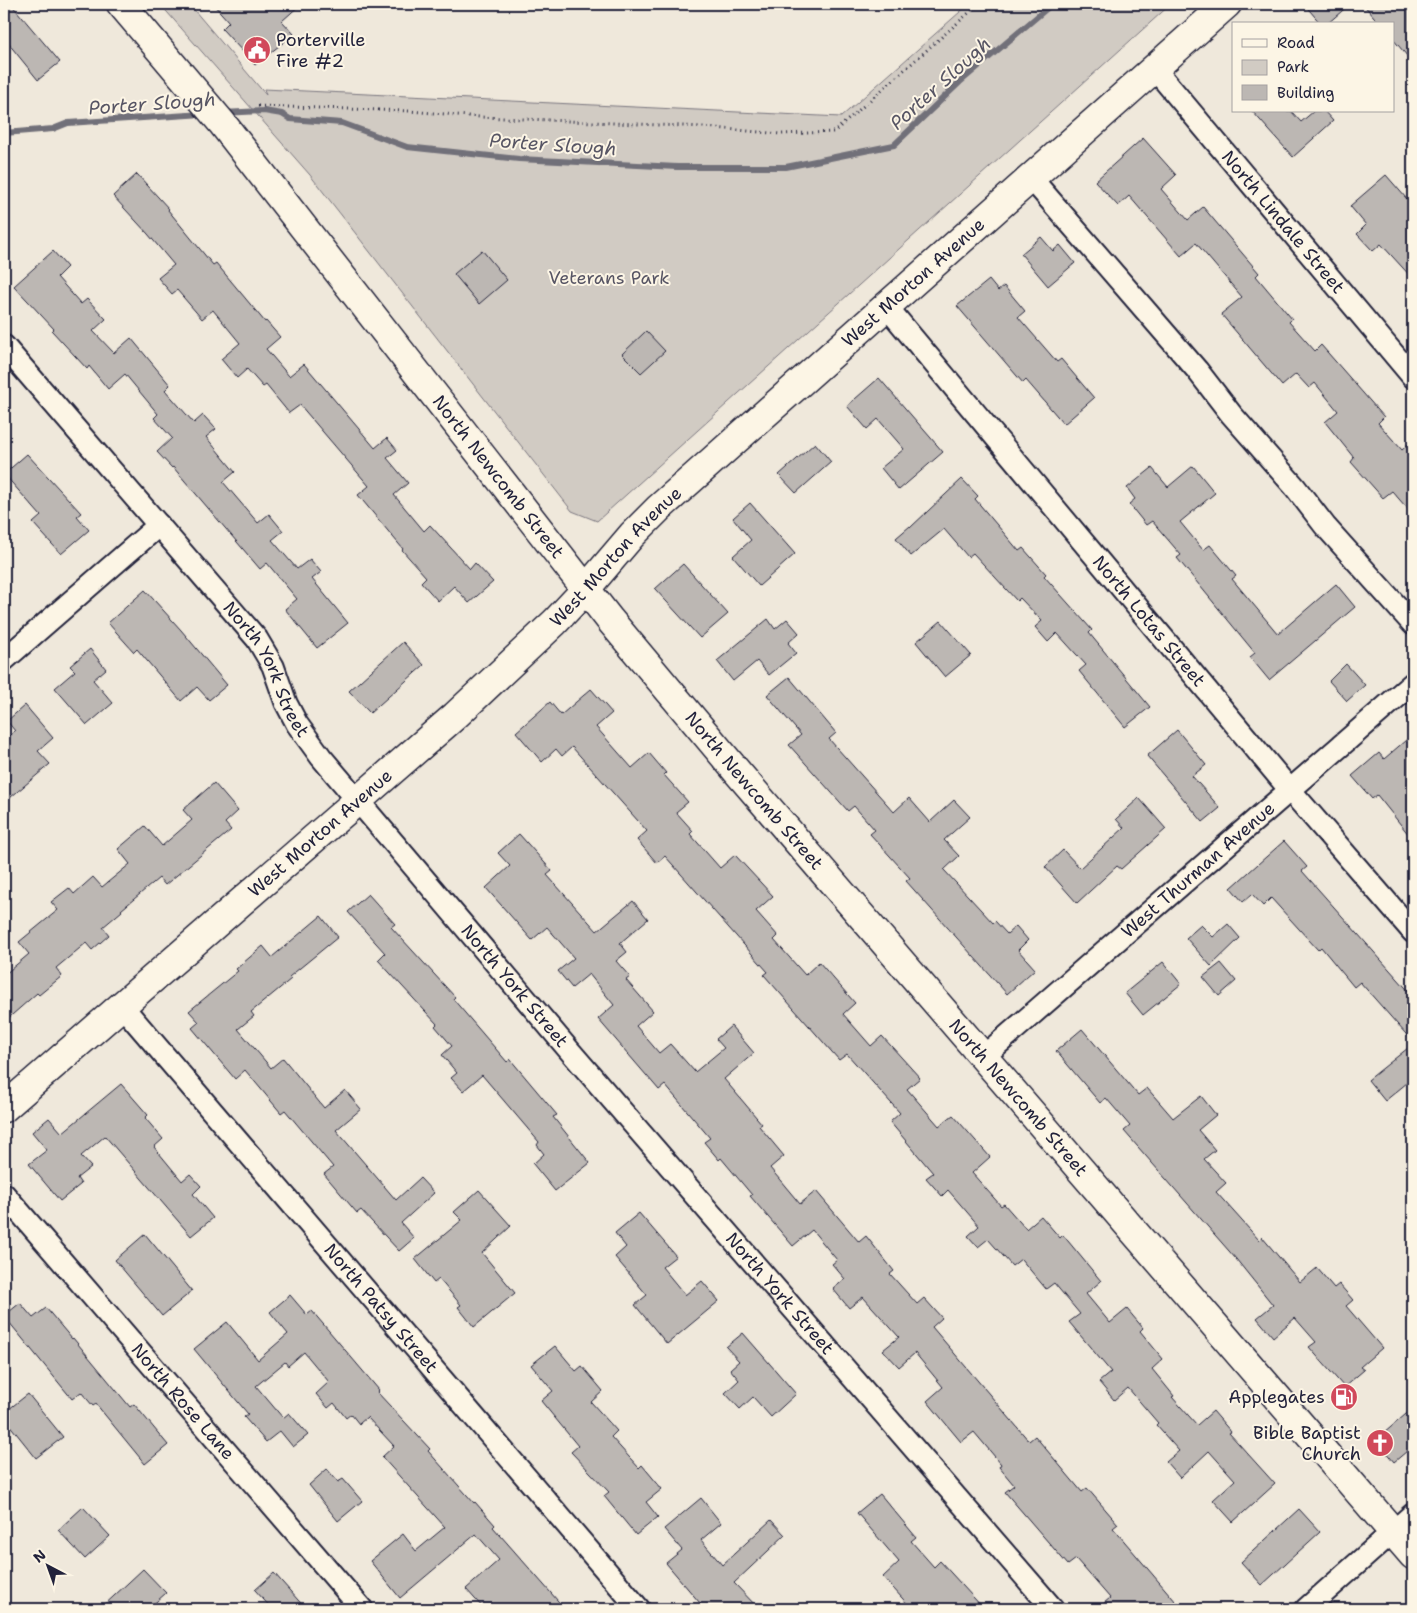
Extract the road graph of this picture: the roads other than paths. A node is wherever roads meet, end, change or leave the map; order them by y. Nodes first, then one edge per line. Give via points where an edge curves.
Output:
1 (122, 4) edge
2 (1227, 4) edge
3 (1154, 68) junction
4 (1031, 178) junction
5 (887, 307) junction
6 (4, 346) edge
7 (1413, 377) edge
8 (159, 525) junction
9 (586, 590) junction
10 (1413, 624) edge
11 (4, 660) edge
12 (1413, 683) edge
13 (1290, 790) junction
14 (358, 800) junction
15 (1413, 932) edge
16 (122, 1006) junction
17 (983, 1057) junction
18 (4, 1108) edge
19 (4, 1194) edge
20 (1413, 1514) edge
21 (1393, 1532) junction
22 (1413, 1555) edge
23 (362, 1609) edge
24 (639, 1609) edge
25 (1053, 1609) edge
26 (1306, 1609) edge

1 - 9 main road, North Newcomb Street via 222,123
2 - 3 main road, West Morton Avenue
3 - 4 main road, West Morton Avenue
3 - 7 street, North Lindale Street
4 - 5 main road, West Morton Avenue
4 - 10 street via 1197,370 1325,526
5 - 9 main road, West Morton Avenue via 659,508
5 - 13 street, North Lotas Street
6 - 8 street, North York Street
8 - 11 street
8 - 14 street, North York Street via 257,639 273,666 297,724
9 - 14 main road, West Morton Avenue via 511,665
9 - 17 main road, North Newcomb Street
12 - 13 street, West Thurman Avenue
13 - 15 street, North Lotas Street
13 - 17 street, West Thurman Avenue
14 - 16 main road, West Morton Avenue
14 - 25 street, North York Street via 575,1058
16 - 18 main road, West Morton Avenue
16 - 24 street, North Patsy Street
17 - 21 main road, North Newcomb Street
19 - 23 street, North Rose Lane
20 - 21 street
21 - 22 main road, North Newcomb Street
21 - 26 street

